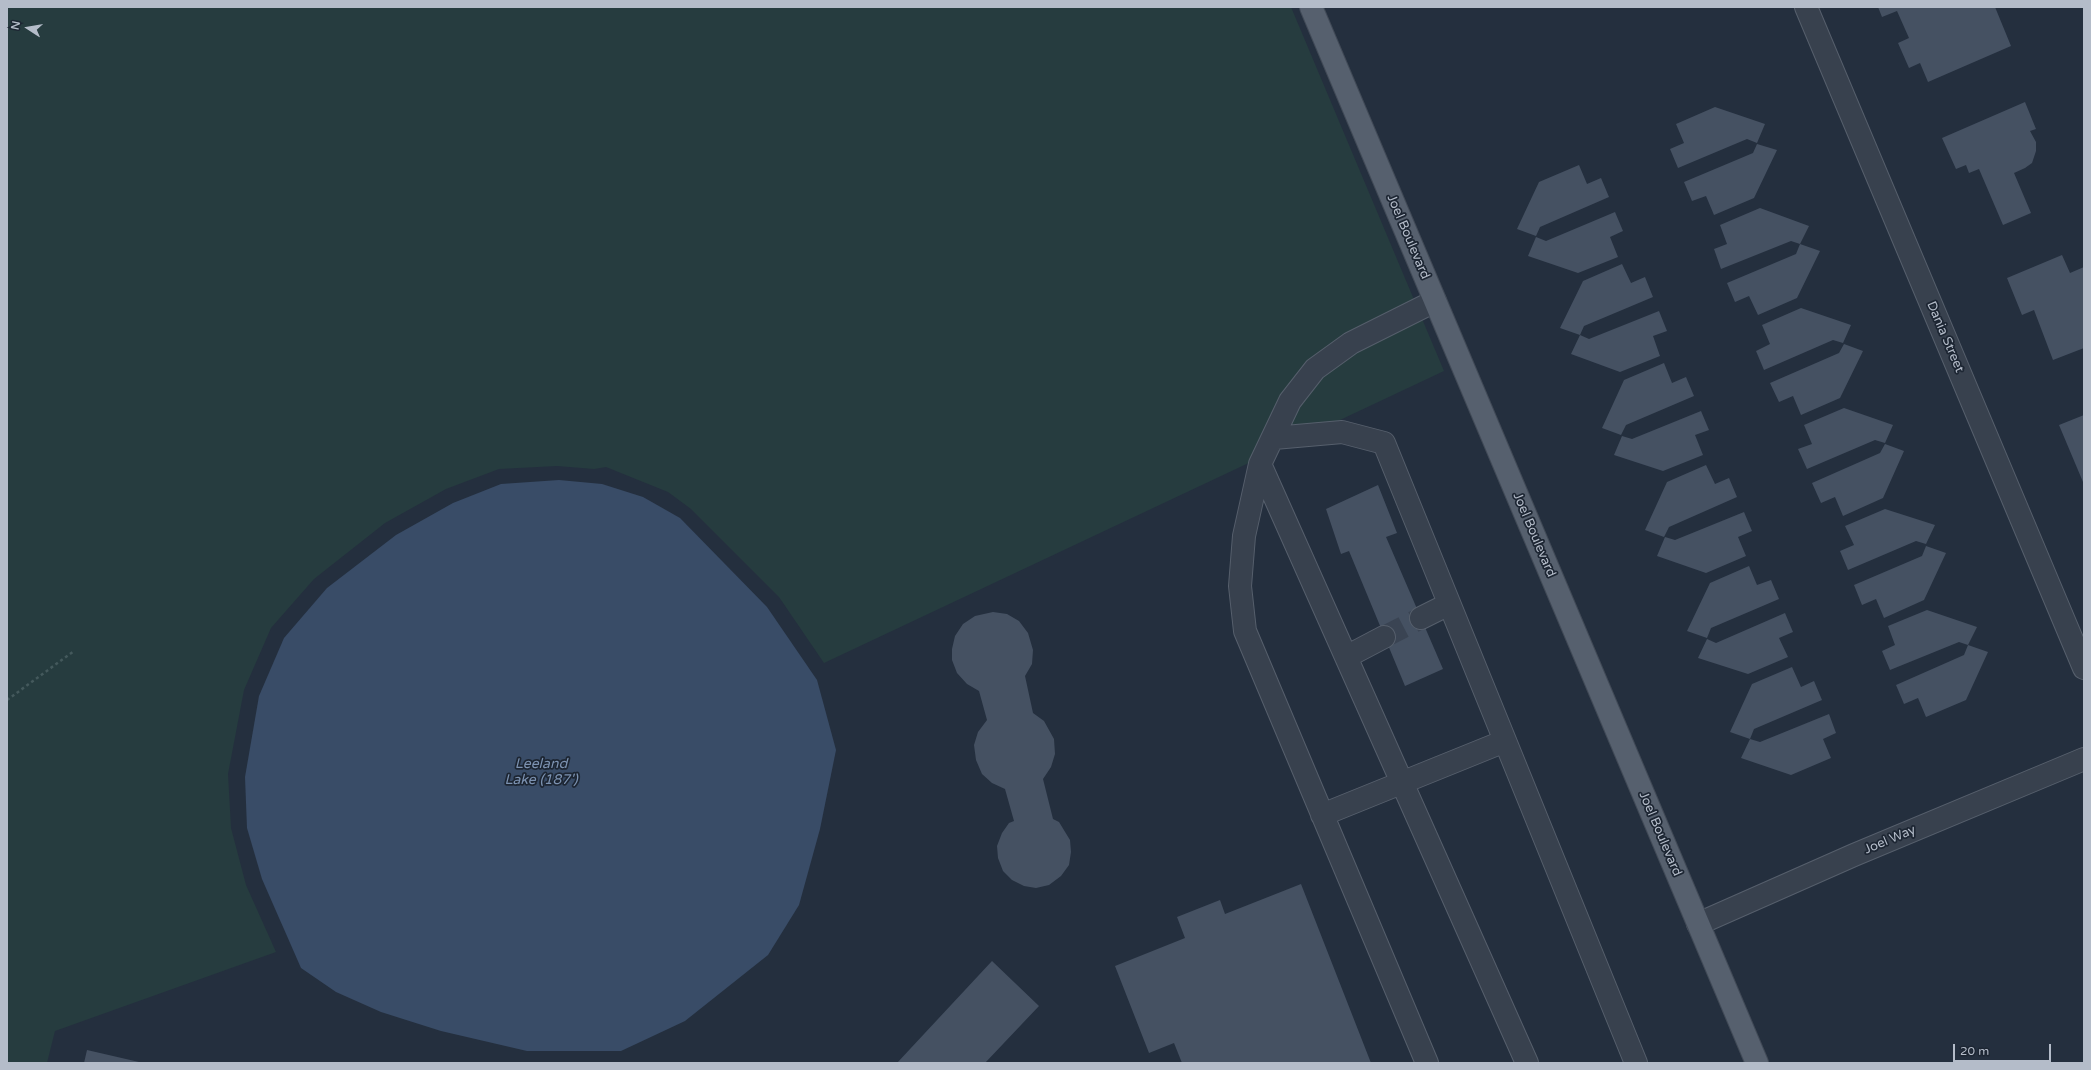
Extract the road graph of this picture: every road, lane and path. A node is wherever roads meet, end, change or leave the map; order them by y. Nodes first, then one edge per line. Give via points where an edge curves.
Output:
1 (1311, 7) edge
2 (1806, 7) edge
3 (1435, 301) junction
4 (1274, 438) junction
5 (1260, 464) junction
6 (1449, 604) junction
7 (1421, 618) tunnel mouth
8 (1384, 637) tunnel mouth
9 (74, 651) dead end
10 (1346, 657) junction
11 (2084, 668) edge
12 (7, 700) edge
13 (1505, 741) junction
14 (2084, 759) edge
15 (1402, 783) junction
16 (1322, 815) junction
17 (1698, 924) junction
18 (1427, 1063) edge
19 (1527, 1063) edge
20 (1636, 1063) edge
21 (1756, 1063) edge

1 - 3 main road, Joel Boulevard
2 - 11 street, Dania Street
3 - 4 street via 1351,343 1315,369 1290,401
3 - 17 main road, Joel Boulevard
4 - 5 street
4 - 6 street via 1342,432 1384,443
5 - 10 street
5 - 16 street via 1244,536 1240,586 1245,631
6 - 7 street
6 - 13 street
8 - 10 street
9 - 12 path
10 - 15 street
13 - 15 street
13 - 20 street
14 - 17 street, Joel Way via 1854,855
15 - 16 street
15 - 19 street
16 - 18 street
17 - 21 main road, Joel Boulevard

